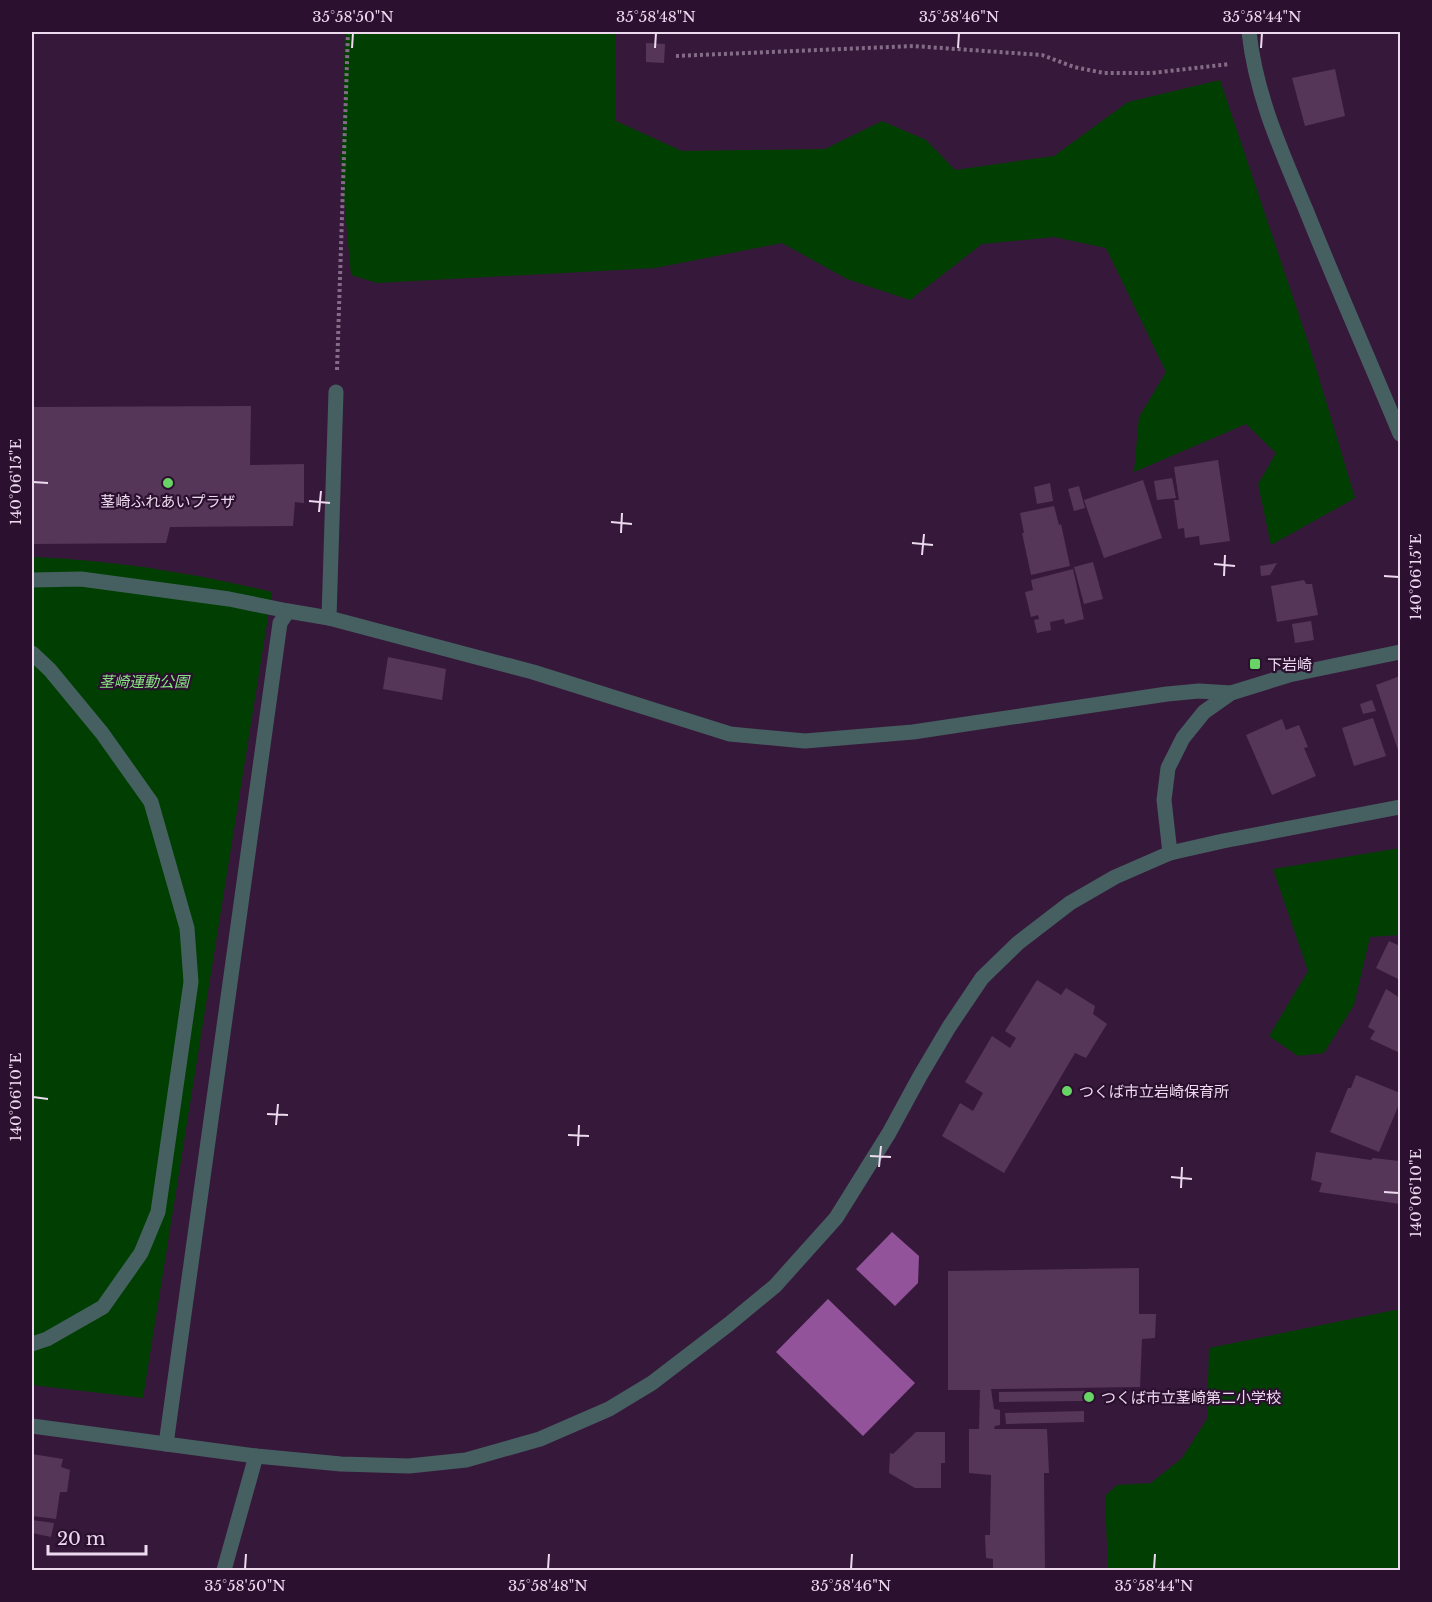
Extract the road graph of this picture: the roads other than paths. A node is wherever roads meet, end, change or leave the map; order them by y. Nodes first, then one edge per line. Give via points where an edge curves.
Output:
1 (1249, 32) edge
2 (336, 392) road end
3 (1401, 434) edge
4 (32, 579) edge
5 (288, 611) junction
6 (329, 618) junction
7 (1401, 652) edge
8 (32, 653) edge
9 (1231, 693) junction
10 (1401, 807) edge
11 (1170, 853) junction
12 (32, 1344) edge
13 (32, 1426) edge
14 (166, 1444) junction
15 (256, 1456) junction
16 (224, 1570) edge

1 - 3 street via 1252,61 1268,118
2 - 6 street
4 - 5 street via 81,579
5 - 6 street
5 - 14 street via 280,623
6 - 9 street via 532,672 730,734 805,741 913,732 1167,694
7 - 9 street via 1289,675
8 - 12 street via 102,733 152,802 187,928 191,982 158,1212 141,1253 103,1307
9 - 11 street via 1204,712 1183,738 1168,768 1164,800
10 - 11 street
11 - 15 street via 1115,876 1070,903 1018,943 982,978 836,1218 775,1286 652,1383 609,1409 540,1439 466,1460 409,1466
13 - 14 street
14 - 15 street
15 - 16 street

